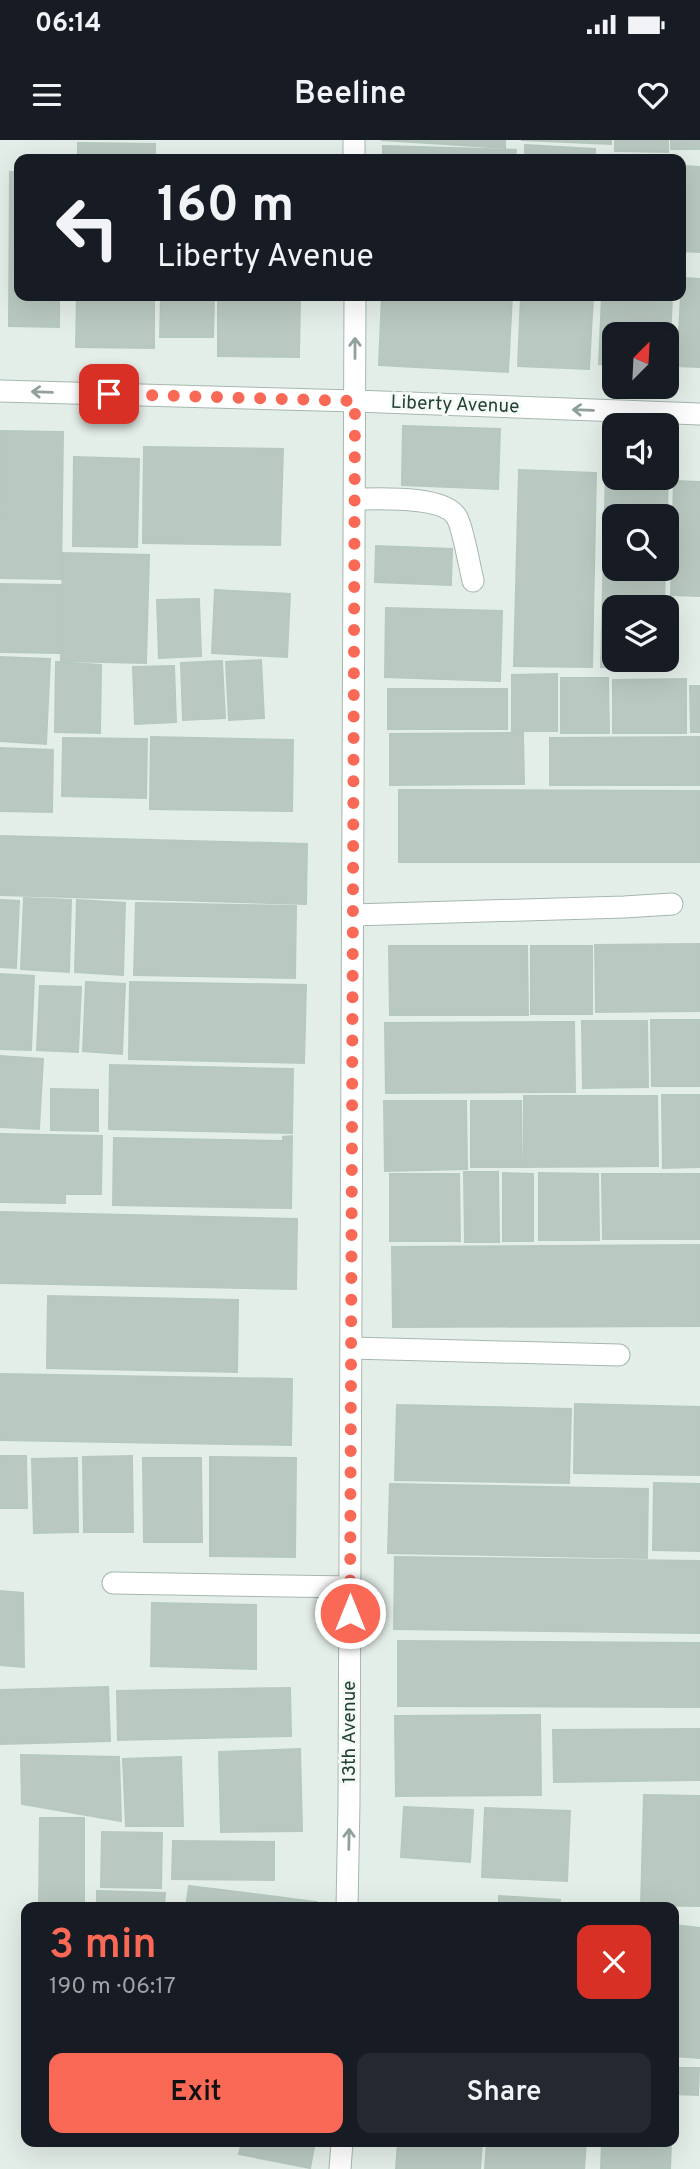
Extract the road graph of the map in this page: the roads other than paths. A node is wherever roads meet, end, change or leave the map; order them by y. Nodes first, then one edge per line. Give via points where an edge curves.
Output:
1 (355, 301) edge
2 (0, 391) edge
3 (355, 401) junction
4 (700, 414) edge
5 (355, 499) junction
6 (472, 581) dead end
7 (672, 904) dead end
8 (353, 915) junction
9 (351, 1348) junction
10 (620, 1356) dead end
11 (113, 1583) dead end
12 (350, 1587) junction
13 (347, 1902) edge
14 (342, 2147) edge
15 (340, 2169) edge

3 -> 1 street, 13th Avenue
3 -> 2 street, Liberty Avenue
4 -> 3 street, Liberty Avenue
3 - 5 street, 13th Avenue
5 - 6 street via 446,506 457,517
5 - 8 street, 13th Avenue
7 - 8 street
8 - 9 street, 13th Avenue
9 - 10 street
9 - 12 street, 13th Avenue
11 - 12 street
13 -> 12 street, 13th Avenue
14 - 15 street

